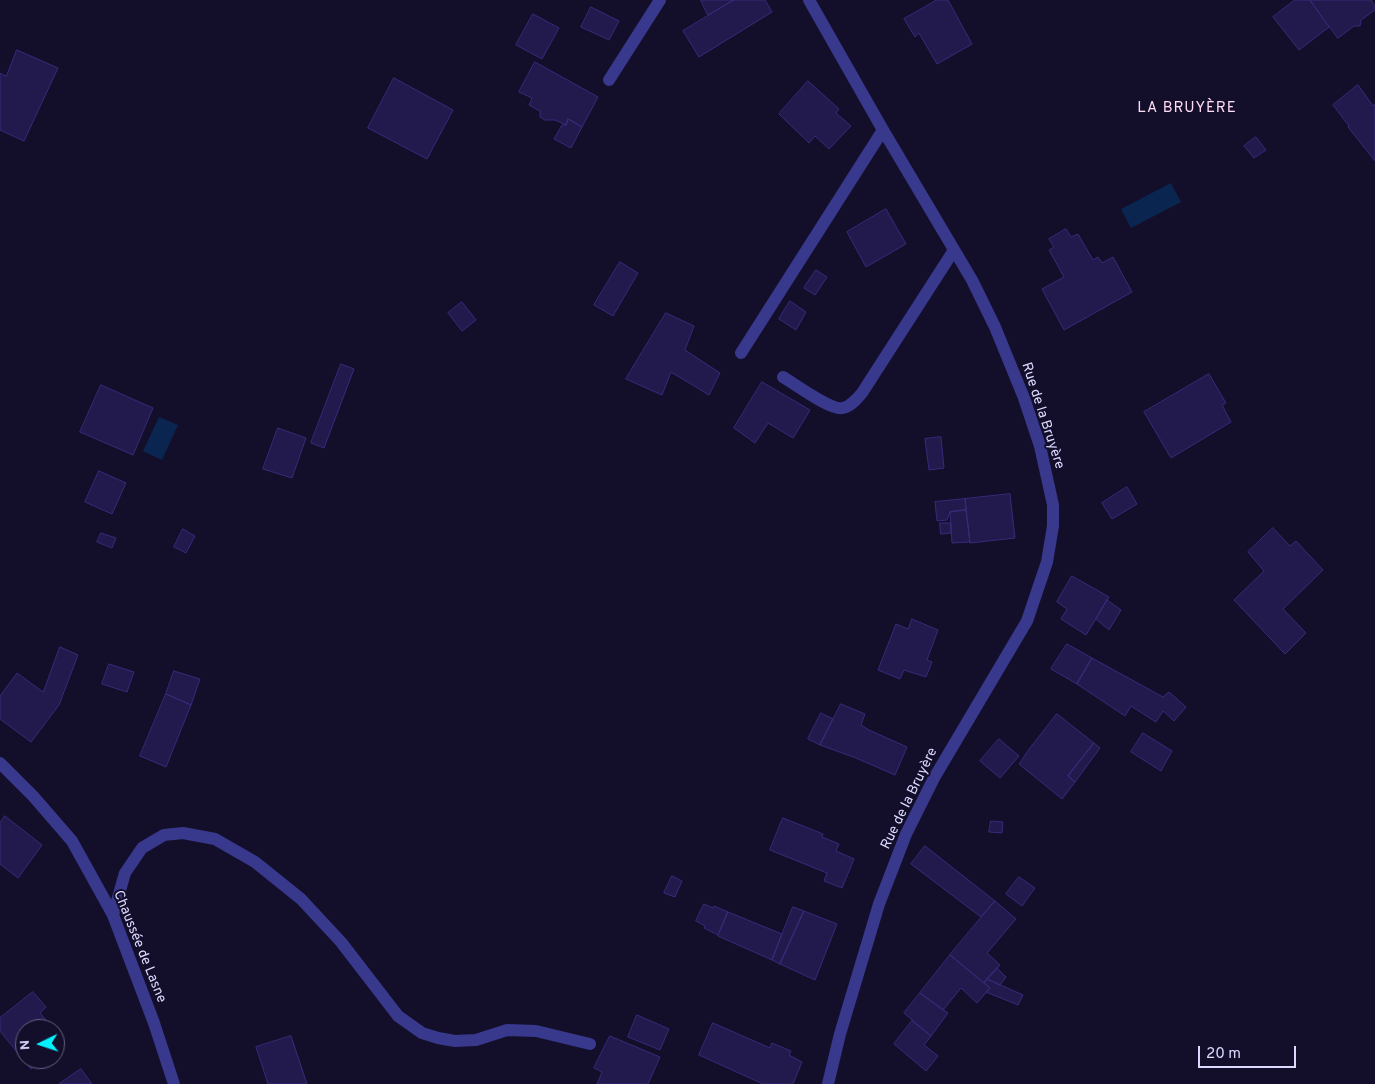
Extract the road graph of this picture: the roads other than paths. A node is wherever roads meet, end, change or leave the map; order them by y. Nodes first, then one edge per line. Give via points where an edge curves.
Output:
1 (660, 0) edge
2 (809, 0) edge
3 (609, 80) dead end
4 (883, 130) junction
5 (954, 250) junction
6 (741, 354) dead end
7 (783, 377) dead end
8 (0, 763) edge
9 (113, 915) junction
10 (590, 1044) dead end
11 (174, 1084) edge
12 (828, 1084) edge

1 - 3 street
2 - 4 street, Rue de la Bruyère
4 - 5 street, Rue de la Bruyère
4 - 6 street
5 - 7 street via 862,393 849,405 834,407
5 - 12 street, Rue de la Bruyère via 995,327 1024,398 1040,446 1053,505 1053,526 1047,562 1027,621 934,778 906,834 879,904
8 - 9 street, Chaussée de Lasne via 72,841
9 - 10 street via 125,873 142,848 164,835 183,832 215,839 254,862 301,899 341,942 398,1016 422,1033 455,1041 476,1040 506,1030 536,1031
9 - 11 street, Chaussée de Lasne

